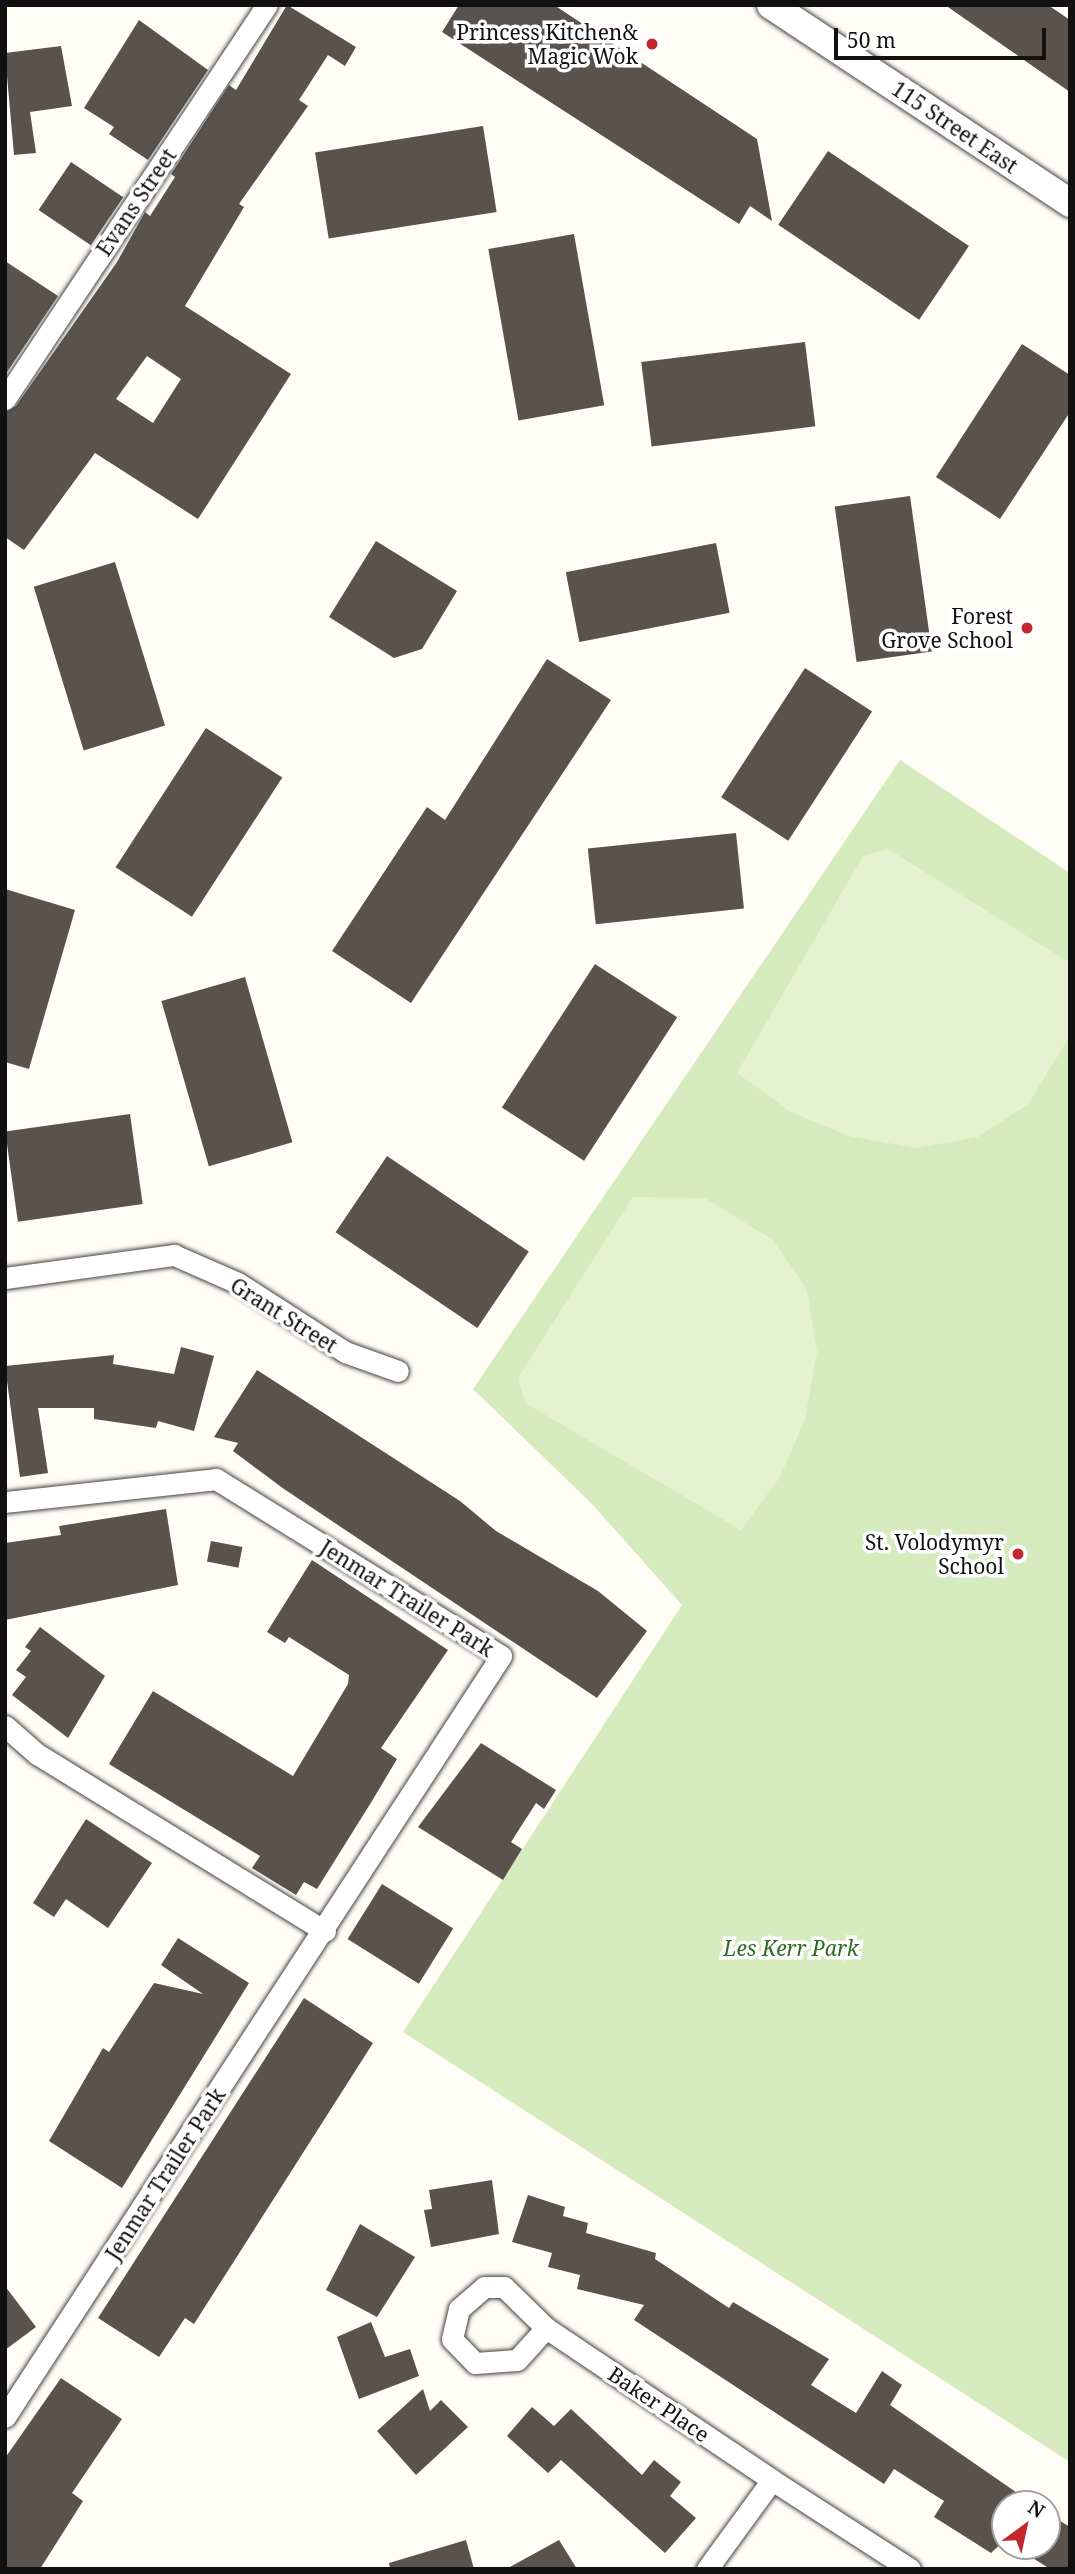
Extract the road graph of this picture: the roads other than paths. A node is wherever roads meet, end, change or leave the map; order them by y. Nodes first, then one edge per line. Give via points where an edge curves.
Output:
1 (267, 5) edge
2 (771, 5) edge
3 (1070, 203) edge
4 (5, 399) edge
5 (5, 1278) edge
6 (398, 1371) dead end
7 (5, 1502) edge
8 (5, 1726) edge
9 (325, 1931) junction
10 (546, 2328) dead end
11 (5, 2417) edge
12 (772, 2480) junction
13 (707, 2569) edge
14 (910, 2569) edge

1 - 4 street, Evans Street
2 - 3 street, 115 Street East
5 - 6 street, Grant Street via 174,1255 238,1283 345,1352
7 - 9 street, Jenmar Trailer Park via 216,1479 501,1656
8 - 9 street via 37,1754
9 - 11 street, Jenmar Trailer Park
10 - 12 street, Baker Place
12 - 13 street
12 - 14 street, Baker Place

